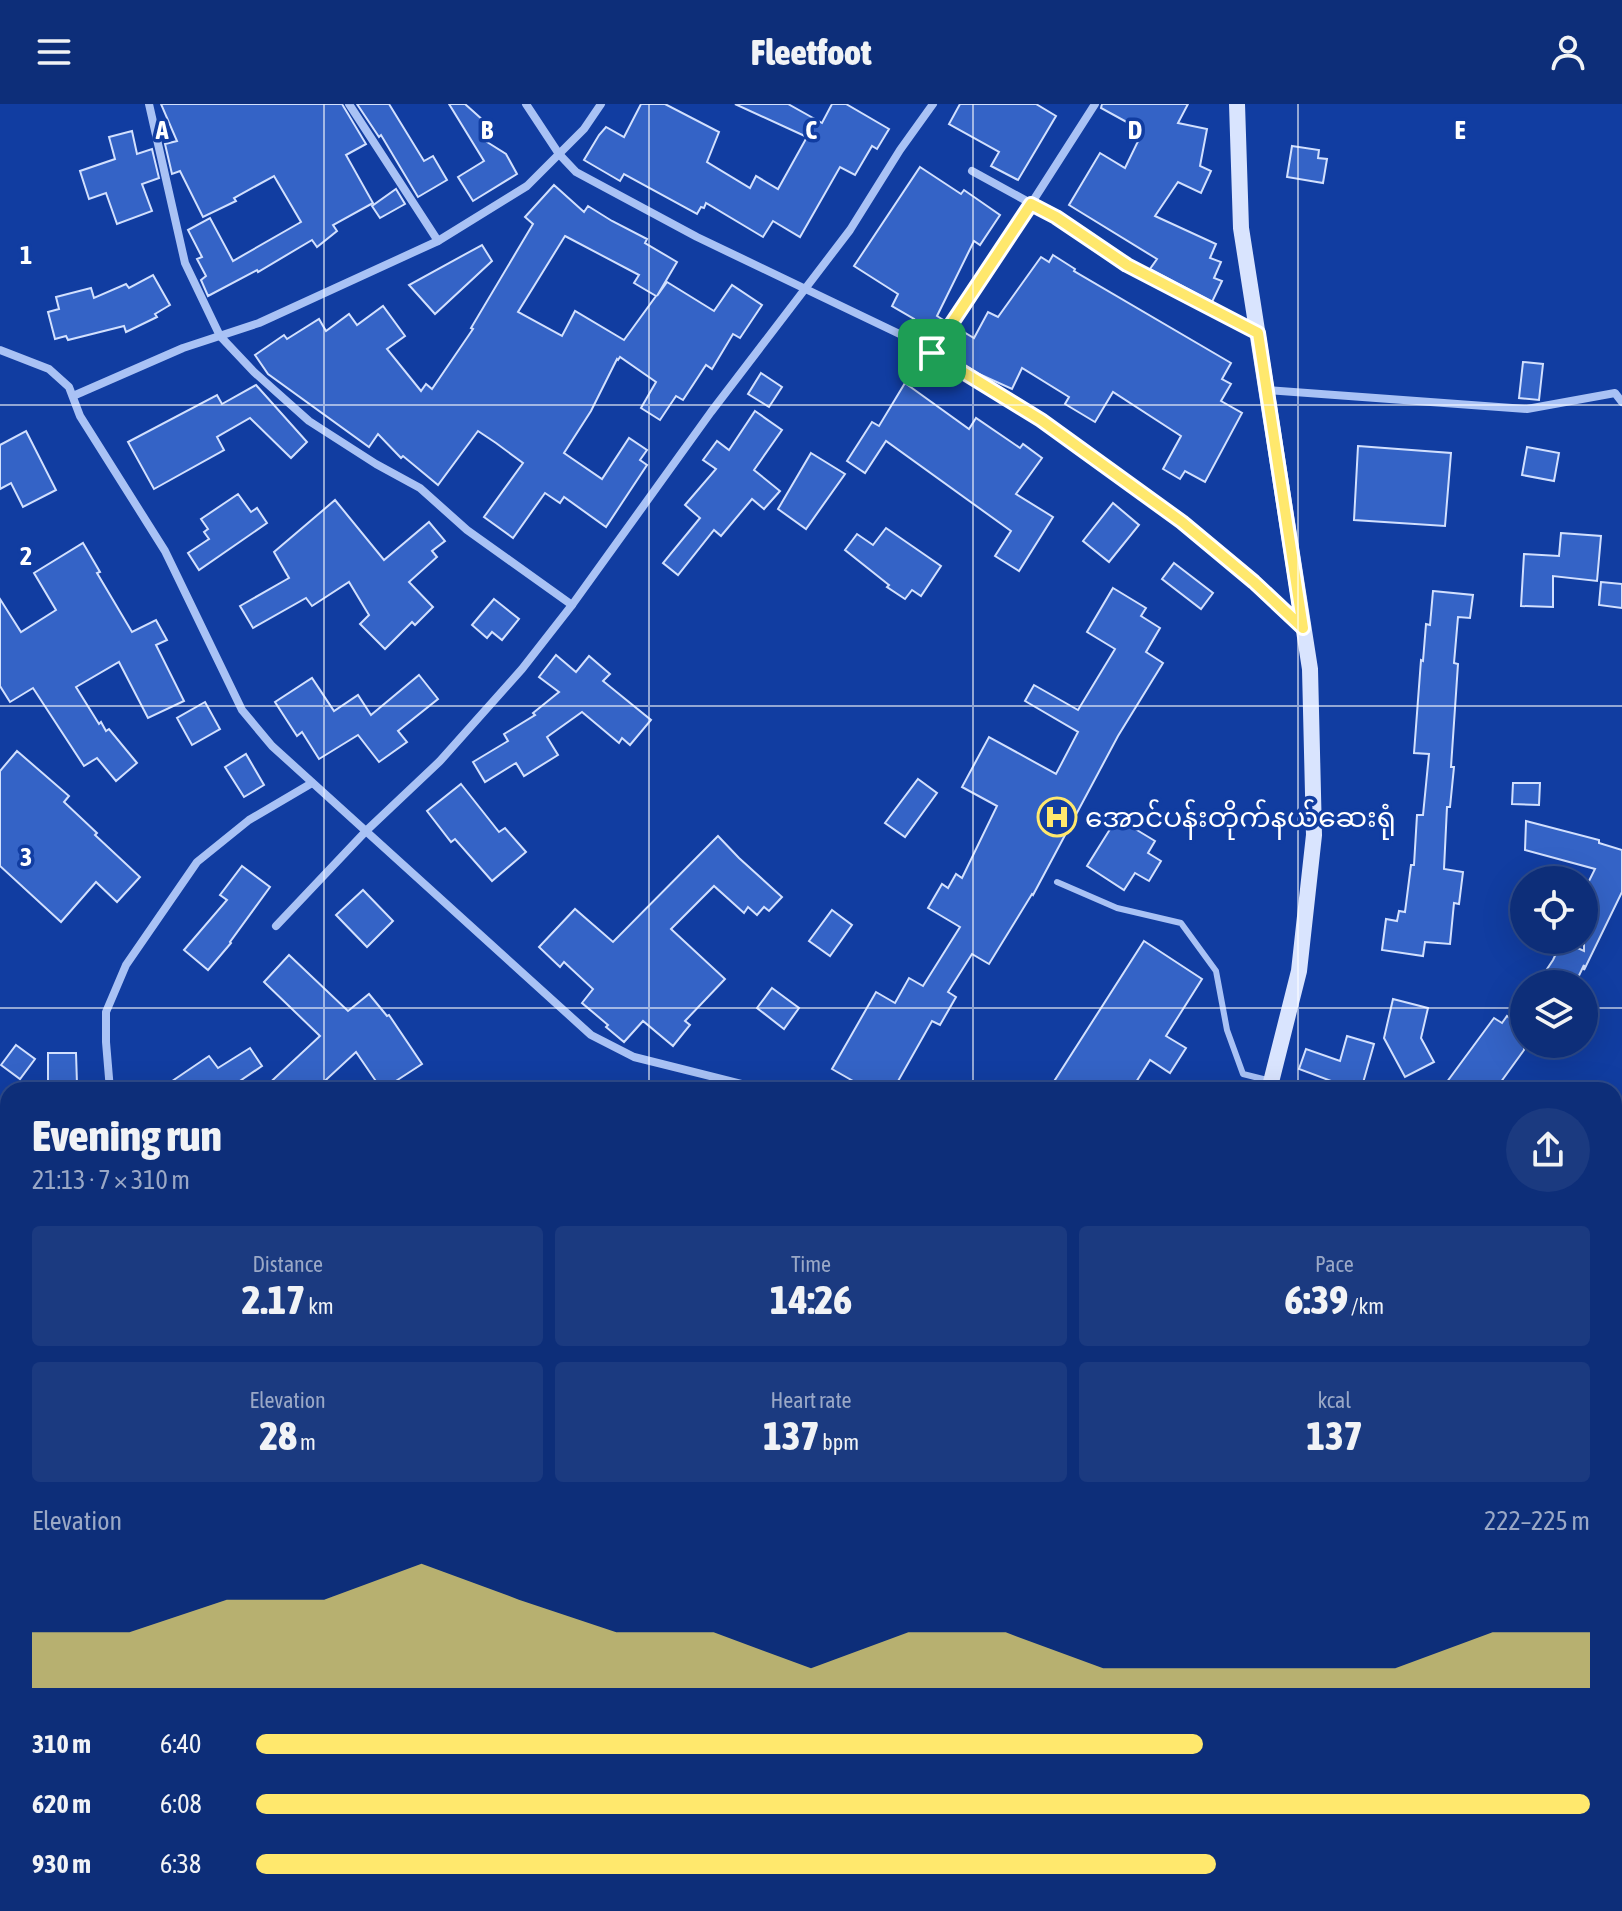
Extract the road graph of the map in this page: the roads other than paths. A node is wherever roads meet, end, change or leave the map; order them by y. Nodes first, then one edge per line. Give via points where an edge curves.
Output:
1 (149, 104) edge
2 (349, 104) edge
3 (526, 104) edge
4 (601, 104) edge
5 (933, 104) edge
6 (1095, 104) edge
7 (1237, 104) edge
8 (559, 154) junction
9 (972, 171) dead end
10 (1031, 204) junction
11 (438, 241) junction
12 (806, 288) junction
13 (1258, 333) junction
14 (220, 336) junction
15 (932, 353) junction
16 (2, 354) edge
17 (1267, 390) junction
18 (73, 396) junction
19 (1622, 402) edge
20 (572, 605) junction
21 (1303, 628) junction
22 (312, 783) junction
23 (366, 831) junction
24 (1057, 882) dead end
25 (276, 926) dead end
26 (109, 1082) edge
27 (734, 1082) edge
28 (1263, 1082) edge
29 (1271, 1082) edge

1 - 14 street via 185,263
2 - 11 street
3 - 8 street
4 - 8 street
5 - 12 street
6 - 10 street
7 - 13 main road via 1241,228
8 - 11 street via 527,186
8 - 12 street via 576,172
9 - 10 street
10 - 13 street via 1127,265
10 - 15 street
11 - 14 street
12 - 15 street
12 - 20 street
13 - 17 main road
14 - 18 street
14 - 20 street via 309,421 420,488 467,530
15 - 21 street via 1041,420 1182,522
16 - 18 street via 49,369
17 - 19 street via 1527,409 1615,393
17 - 21 main road
18 - 22 street via 80,416 165,551 242,710
20 - 23 street via 440,761
21 - 29 main road via 1310,669 1314,835 1299,971
22 - 23 street
22 - 26 street via 249,820 197,862 126,965 106,1012
23 - 25 street
23 - 27 street via 591,1035 634,1057
24 - 28 lane via 1117,908 1181,923 1216,971 1227,1030 1243,1074

